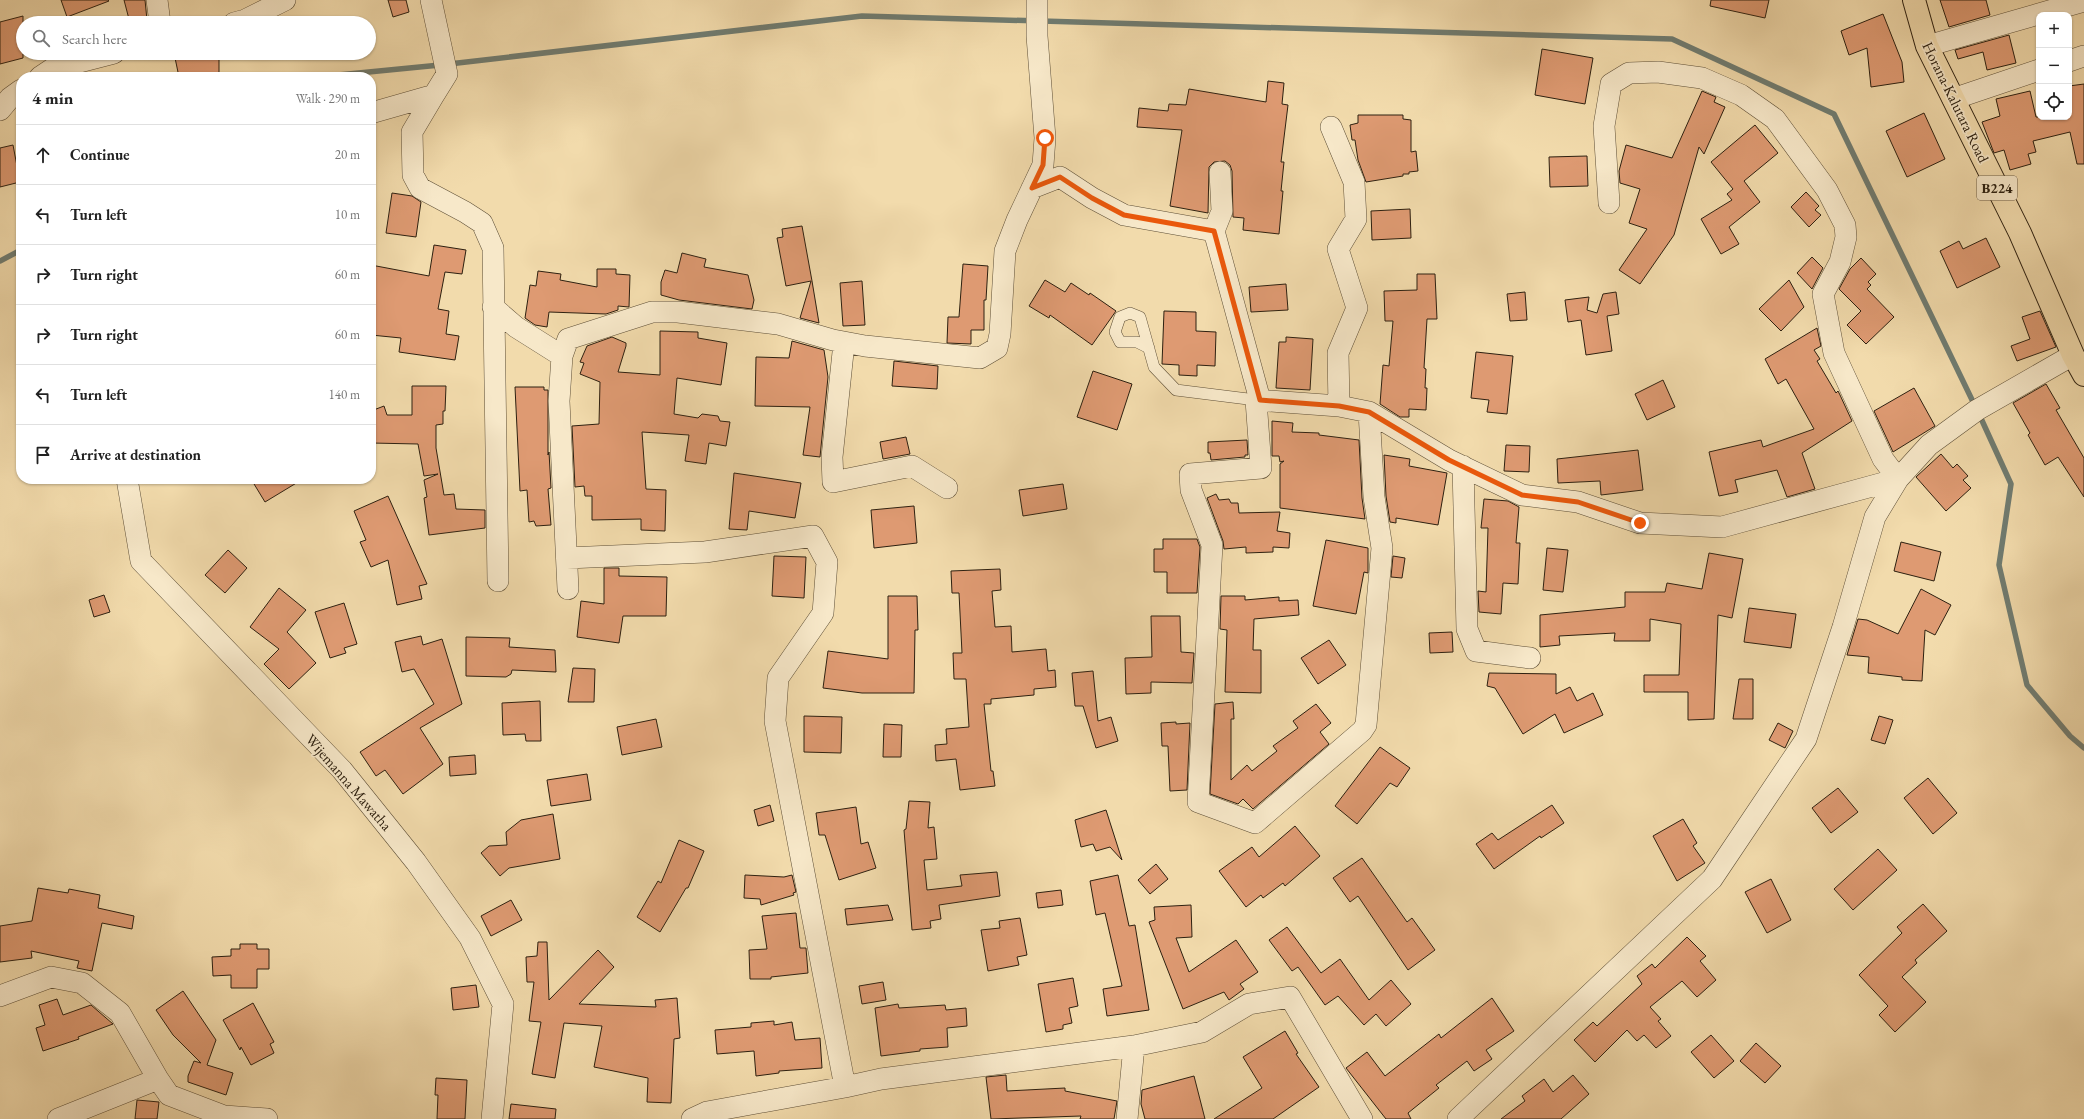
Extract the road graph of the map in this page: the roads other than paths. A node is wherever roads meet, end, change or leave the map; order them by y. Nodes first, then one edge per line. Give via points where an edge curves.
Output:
1 (157, 0) edge
2 (285, 0) edge
3 (430, 0) edge
4 (1037, 0) edge
5 (1914, 0) edge
6 (2084, 1) edge
7 (159, 16) edge
8 (253, 16) edge
9 (1927, 46) junction
10 (2084, 56) edge
11 (87, 60) edge
12 (2072, 60) edge
13 (2036, 71) edge
14 (48, 72) edge
15 (16, 94) edge
16 (434, 95) junction
17 (1953, 99) junction
18 (0, 110) edge
19 (376, 112) edge
20 (1331, 127) dead end
21 (1220, 172) dead end
22 (1032, 188) junction
23 (1609, 203) dead end
24 (1214, 231) junction
25 (493, 307) junction
26 (844, 342) junction
27 (1149, 348) dead end
28 (2073, 355) junction
29 (562, 356) junction
30 (2084, 375) edge
31 (1258, 400) junction
32 (1339, 406) junction
33 (1369, 412) junction
34 (1462, 466) junction
35 (1898, 479) junction
36 (128, 484) edge
37 (947, 488) dead end
38 (567, 558) junction
39 (498, 581) dead end
40 (568, 589) dead end
41 (1530, 658) dead end
42 (0, 996) edge
43 (1134, 1046) junction
44 (158, 1080) junction
45 (845, 1087) junction
46 (224, 1118) edge
47 (58, 1119) edge
48 (266, 1119) edge
49 (492, 1119) edge
50 (692, 1119) edge
51 (1128, 1119) edge
52 (1362, 1119) edge
53 (1458, 1119) edge

1 - 7 street
2 - 8 street
3 - 16 street via 447,74
4 - 22 street via 1036,36 1045,138 1043,165
5 - 9 main road, Horana-Kalutara Road / B224
6 - 9 street
9 - 17 main road, Horana-Kalutara Road / B224
10 - 12 street
11 - 14 street
13 - 17 street
15 - 18 street
16 - 19 street
16 - 25 street via 412,132 413,175 420,188 482,223 493,248
17 - 28 main road, Horana-Kalutara Road / B224 via 2020,233
20 - 32 street via 1354,182 1356,219 1338,249 1357,308 1338,353
21 - 24 street via 1222,211
22 - 24 street via 1060,177 1124,215
22 - 26 street via 1005,251 997,348 980,358
23 - 35 street via 1604,126 1611,84 1629,73 1658,72 1702,78 1742,95 1775,119 1827,190 1845,225 1846,237 1840,262 1823,294 1834,352 1883,459
24 - 31 street
25 - 29 street via 516,327
25 - 39 street
26 - 29 street via 778,324 678,312 652,312 568,339
26 - 37 street via 832,457 833,482 912,466
27 - 31 lane via 1154,367 1176,390
28 - 30 main road, Horana-Kalutara Road / B224
28 - 35 street via 1977,410 1929,445
29 - 38 street via 559,401
31 - 32 street
31 - 33 street via 1261,468 1190,474 1191,490 1212,545 1198,802 1255,822 1366,725 1382,548 1374,497
32 - 33 street
33 - 34 street
34 - 35 street via 1522,495 1578,502 1640,523 1722,527
34 - 41 street via 1467,629 1476,650
35 - 53 street via 1875,517 1843,627 1806,739 1712,879
36 - 49 street, Wijemanna Mawatha via 141,561 342,770 416,862 470,938 503,1004
38 - 40 street
38 - 45 street via 705,552 813,536 827,562 823,613 778,678 775,721
42 - 44 street via 51,977 82,983 120,1013
43 - 45 street via 926,1072
43 - 51 street
43 - 52 street via 1202,1032 1249,1004 1290,997
44 - 46 street via 169,1095
44 - 47 street
45 - 50 street via 707,1112
46 - 48 street

